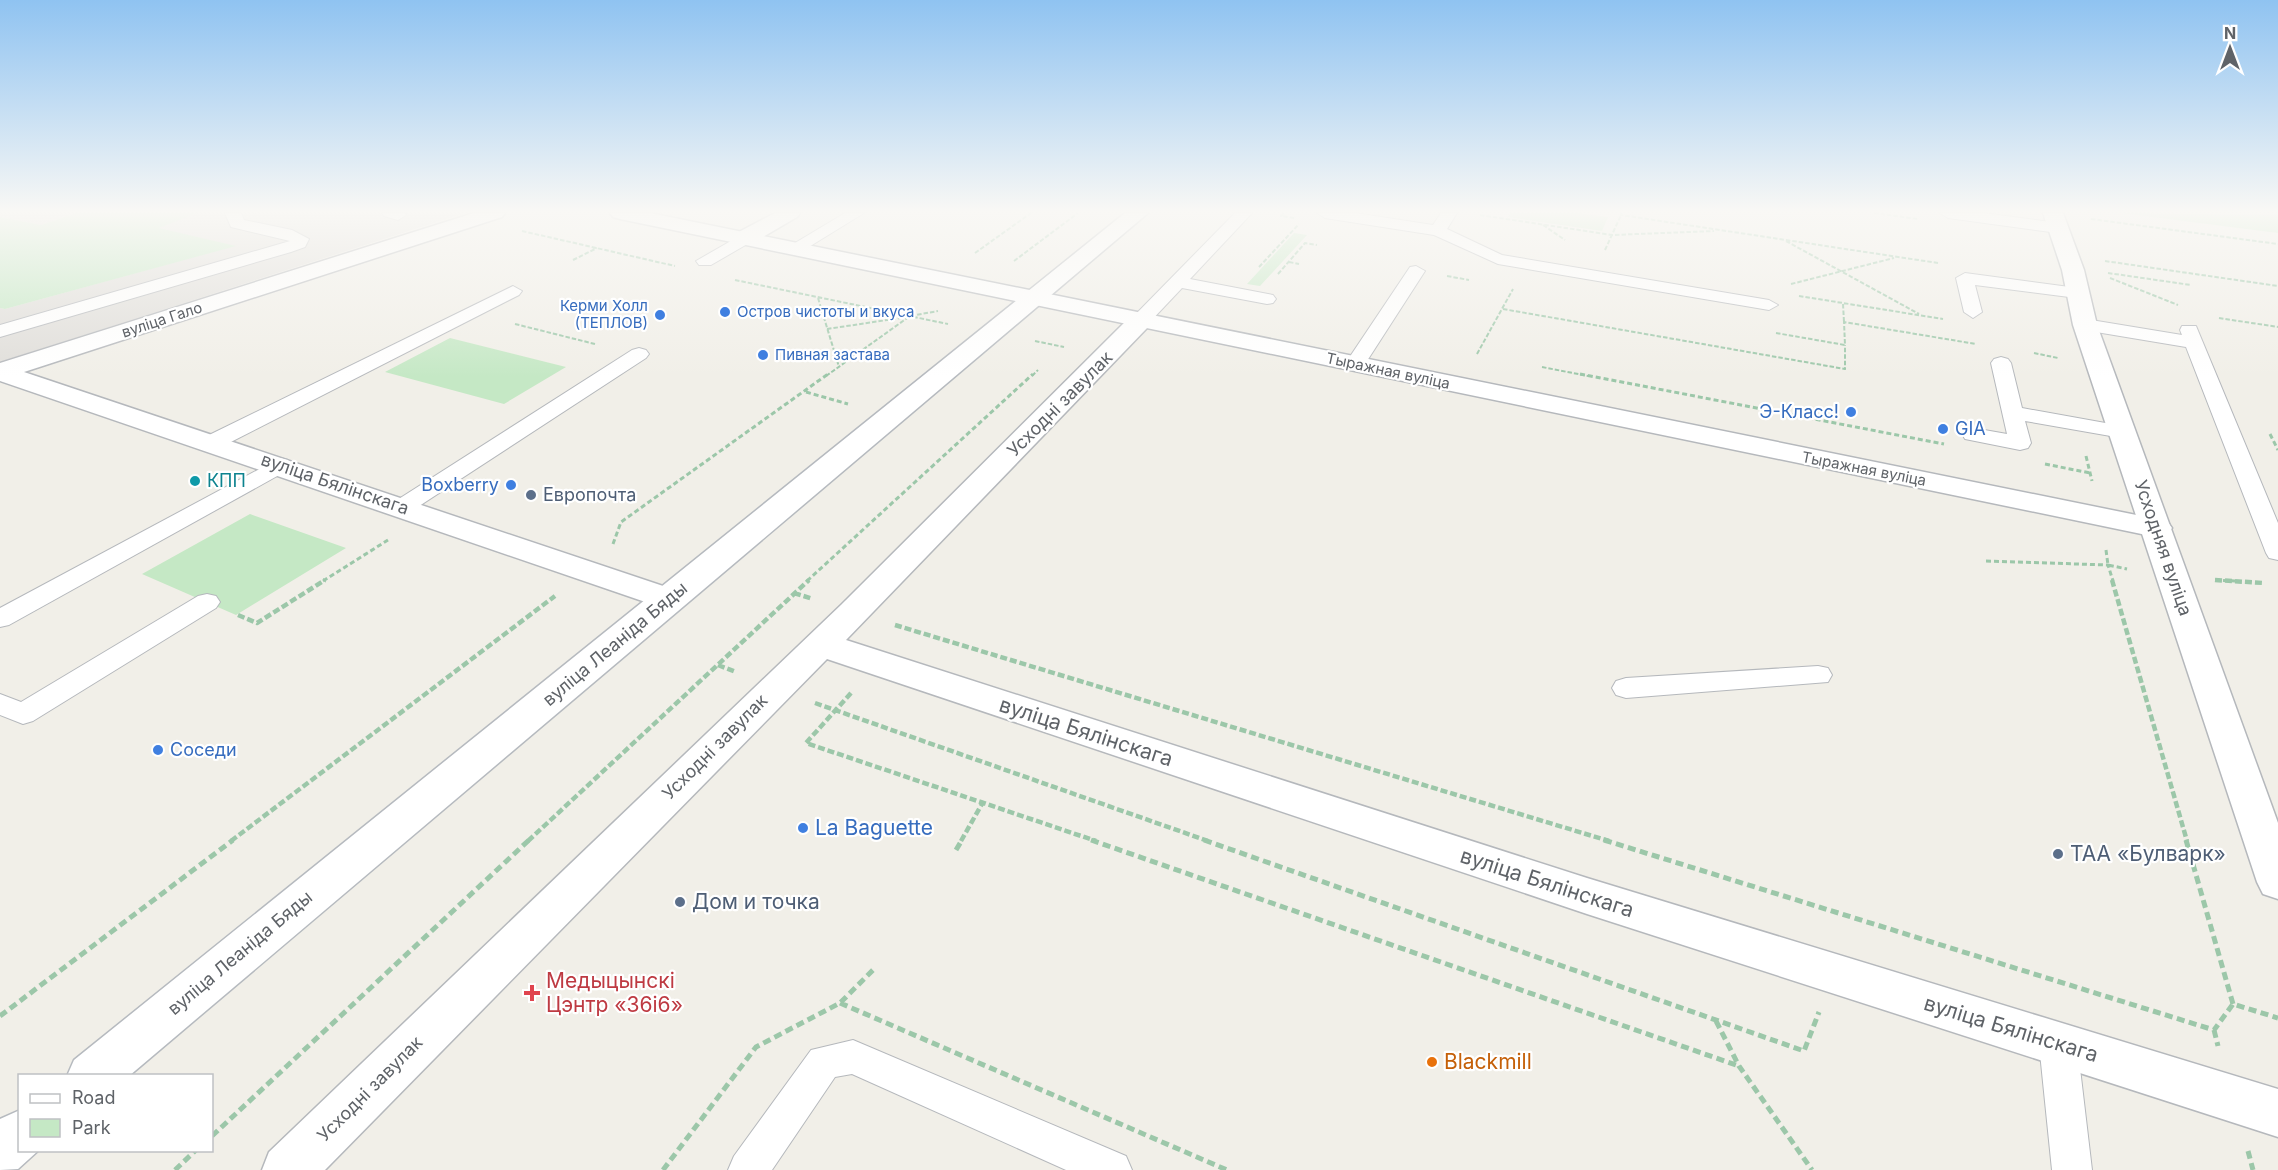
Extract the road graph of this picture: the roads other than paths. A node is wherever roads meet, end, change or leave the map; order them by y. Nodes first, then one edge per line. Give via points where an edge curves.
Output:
1 (217, 268) edge
2 (325, 268) edge
3 (897, 268) edge
4 (1071, 268) edge
5 (1191, 268) edge
6 (1544, 268) edge
7 (2072, 268) edge
8 (1416, 271) road end
9 (2094, 280) junction
10 (1177, 282) junction
11 (513, 291) dead end
12 (1033, 298) junction
13 (1267, 299) dead end
14 (1768, 305) dead end
15 (1973, 312) dead end
16 (1140, 321) junction
17 (2085, 325) junction
18 (1, 330) edge
19 (639, 354) road end
20 (2001, 363) dead end
21 (1354, 364) junction
22 (0, 372) edge
23 (2014, 413) junction
24 (2122, 432) junction
25 (1973, 434) dead end
26 (211, 443) junction
27 (280, 465) junction
28 (402, 507) junction
29 (2156, 528) junction
30 (2278, 553) edge
31 (669, 599) junction
32 (207, 602) road end
33 (0, 619) edge
34 (820, 644) junction
35 (1818, 675) dead end
36 (1626, 688) dead end
37 (0, 704) edge
38 (2278, 882) edge
39 (2058, 1043) junction
40 (94, 1074) edge
41 (2278, 1113) edge
42 (18, 1137) edge
43 (0, 1151) edge
44 (288, 1170) edge
45 (748, 1170) edge
46 (1112, 1170) edge
47 (2072, 1170) edge

1 - 18 lane
2 - 22 street, вуліца Гало
3 - 12 street, Тыражная вуліца
4 - 12 street, вуліца Леаніда Бяды
5 - 10 lane
6 - 14 lane
7 - 9 street, Усходняя вуліца
8 - 21 lane
9 - 15 lane via 1965,278
9 - 17 street, Усходняя вуліца
10 - 13 lane
10 - 16 lane
11 - 26 lane via 293,397
12 - 16 street, Тыражная вуліца
12 - 31 street, вуліца Леаніда Бяды
16 - 21 street, Тыражная вуліца
16 - 34 street, Усходні завулак
17 - 24 street, Усходняя вуліца
17 - 30 lane via 2192,337
19 - 28 lane via 478,470
20 - 23 lane
21 - 29 street, Тыражная вуліца
22 - 26 street, вуліца Бялінскага
23 - 24 lane
23 - 25 lane via 2020,442
24 - 29 street, Усходняя вуліца
26 - 27 street, вуліца Бялінскага
27 - 28 street, вуліца Бялінскага
27 - 33 lane
28 - 31 street, вуліца Бялінскага
29 - 38 street, Усходняя вуліца
31 - 40 street, вуліца Леаніда Бяды
32 - 37 lane via 23,714
34 - 39 street, вуліца Бялінскага via 1587,896
34 - 44 street, Усходні завулак
35 - 36 lane
39 - 41 street, вуліца Бялінскага
39 - 47 lane
42 - 43 street
45 - 46 lane via 824,1062 853,1058

